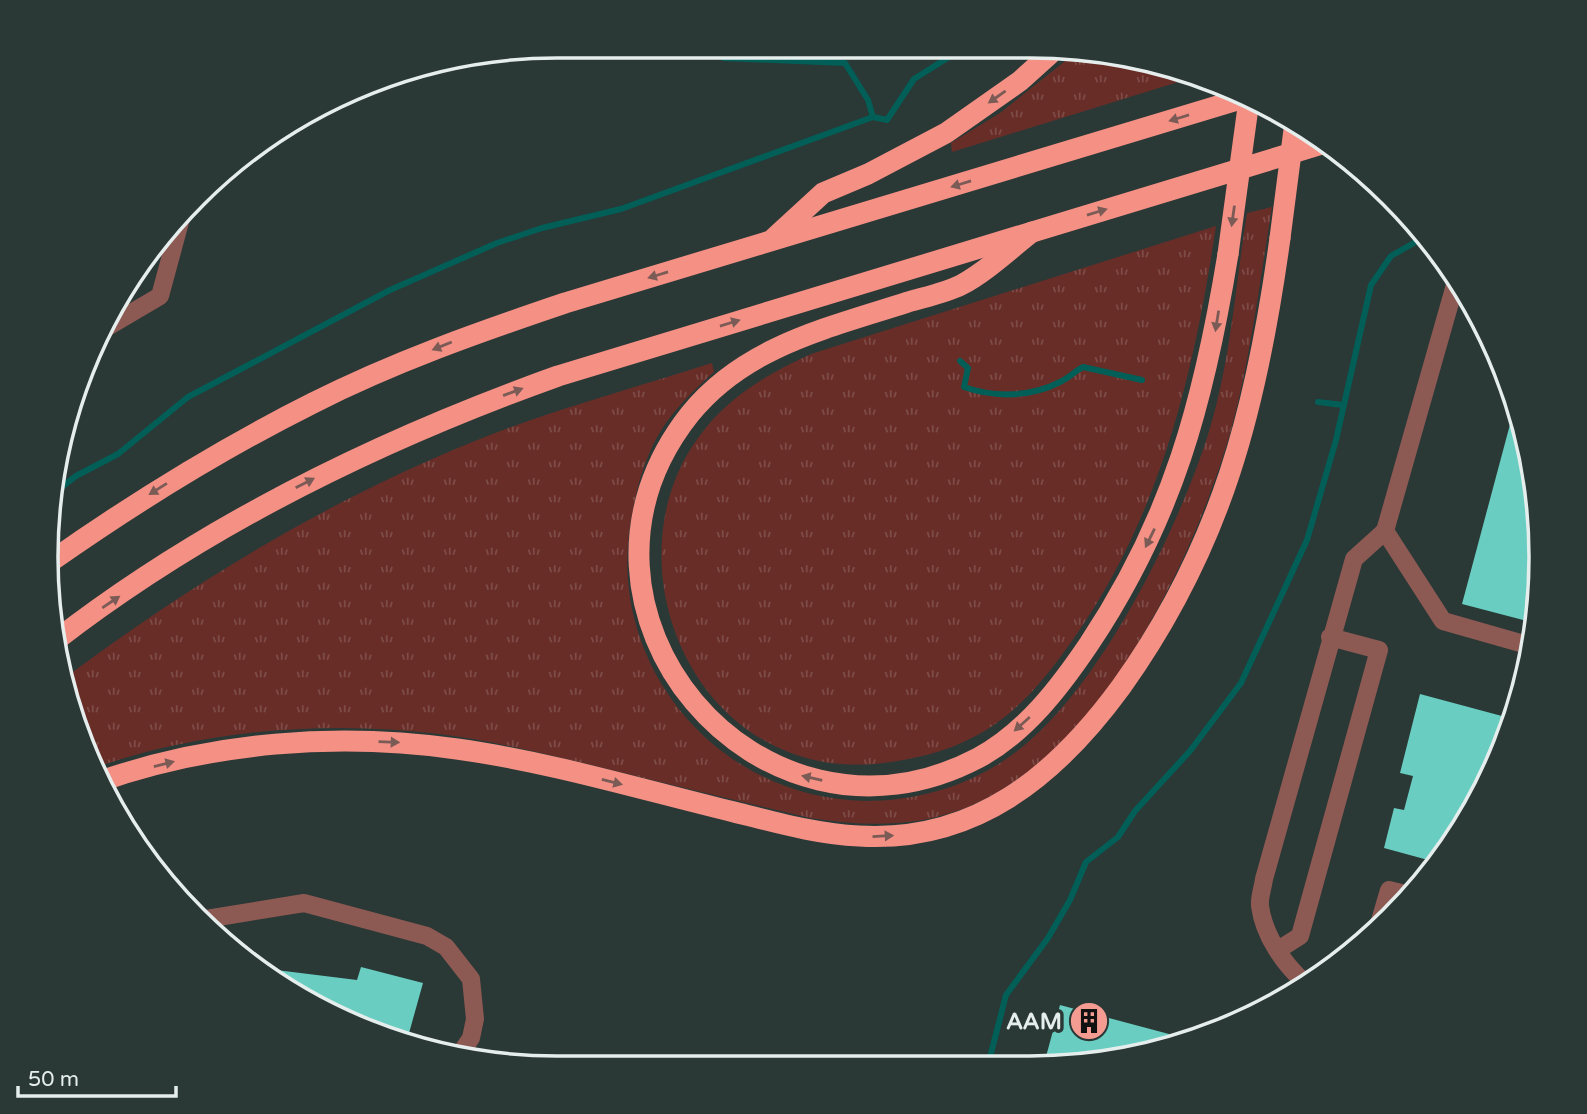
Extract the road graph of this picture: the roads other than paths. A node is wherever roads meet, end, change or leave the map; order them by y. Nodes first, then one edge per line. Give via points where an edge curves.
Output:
1 (1045, 58) edge
2 (1233, 101) edge
3 (1248, 108) edge
4 (1294, 134) edge
5 (1314, 147) edge
6 (1032, 232) junction
7 (177, 234) edge
8 (771, 241) junction
9 (1453, 293) edge
10 (117, 321) edge
11 (1385, 531) junction
12 (58, 557) edge
13 (64, 635) edge
14 (1330, 637) junction
15 (1522, 643) edge
16 (110, 779) edge
17 (1399, 892) edge
18 (1383, 910) edge
19 (213, 918) edge
20 (1278, 950) junction
21 (1298, 977) edge
22 (464, 1048) edge

1 -> 8 highway via 946,133 823,193
2 -> 8 highway
3 -> 6 highway, bridge via 1228,254 1193,425 1164,509 1106,617 1049,698 980,757 914,781 854,785 780,769 732,741 692,703 674,680 653,633 642,592 640,560 648,495 658,468 672,440 706,396 751,359 790,340 962,285
16 -> 4 highway, bridge via 210,753 309,741 358,741 501,756 832,834 908,833 958,823 984,812 1038,779 1085,734 1138,663 1182,588 1221,503 1261,362
6 -> 5 highway
13 -> 6 highway via 230,524 358,456 426,426 558,376
7 - 10 lane via 160,296
8 -> 12 highway via 565,303 457,340 363,380 172,481
9 - 11 lane
11 - 14 lane via 1354,559
11 - 15 lane via 1443,621
14 - 20 lane via 1264,878 1260,905
14 - 20 lane via 1379,650 1300,936
17 - 18 lane via 1389,890
19 - 22 lane via 304,903 427,936 446,947 471,979 475,1019
20 - 21 lane

